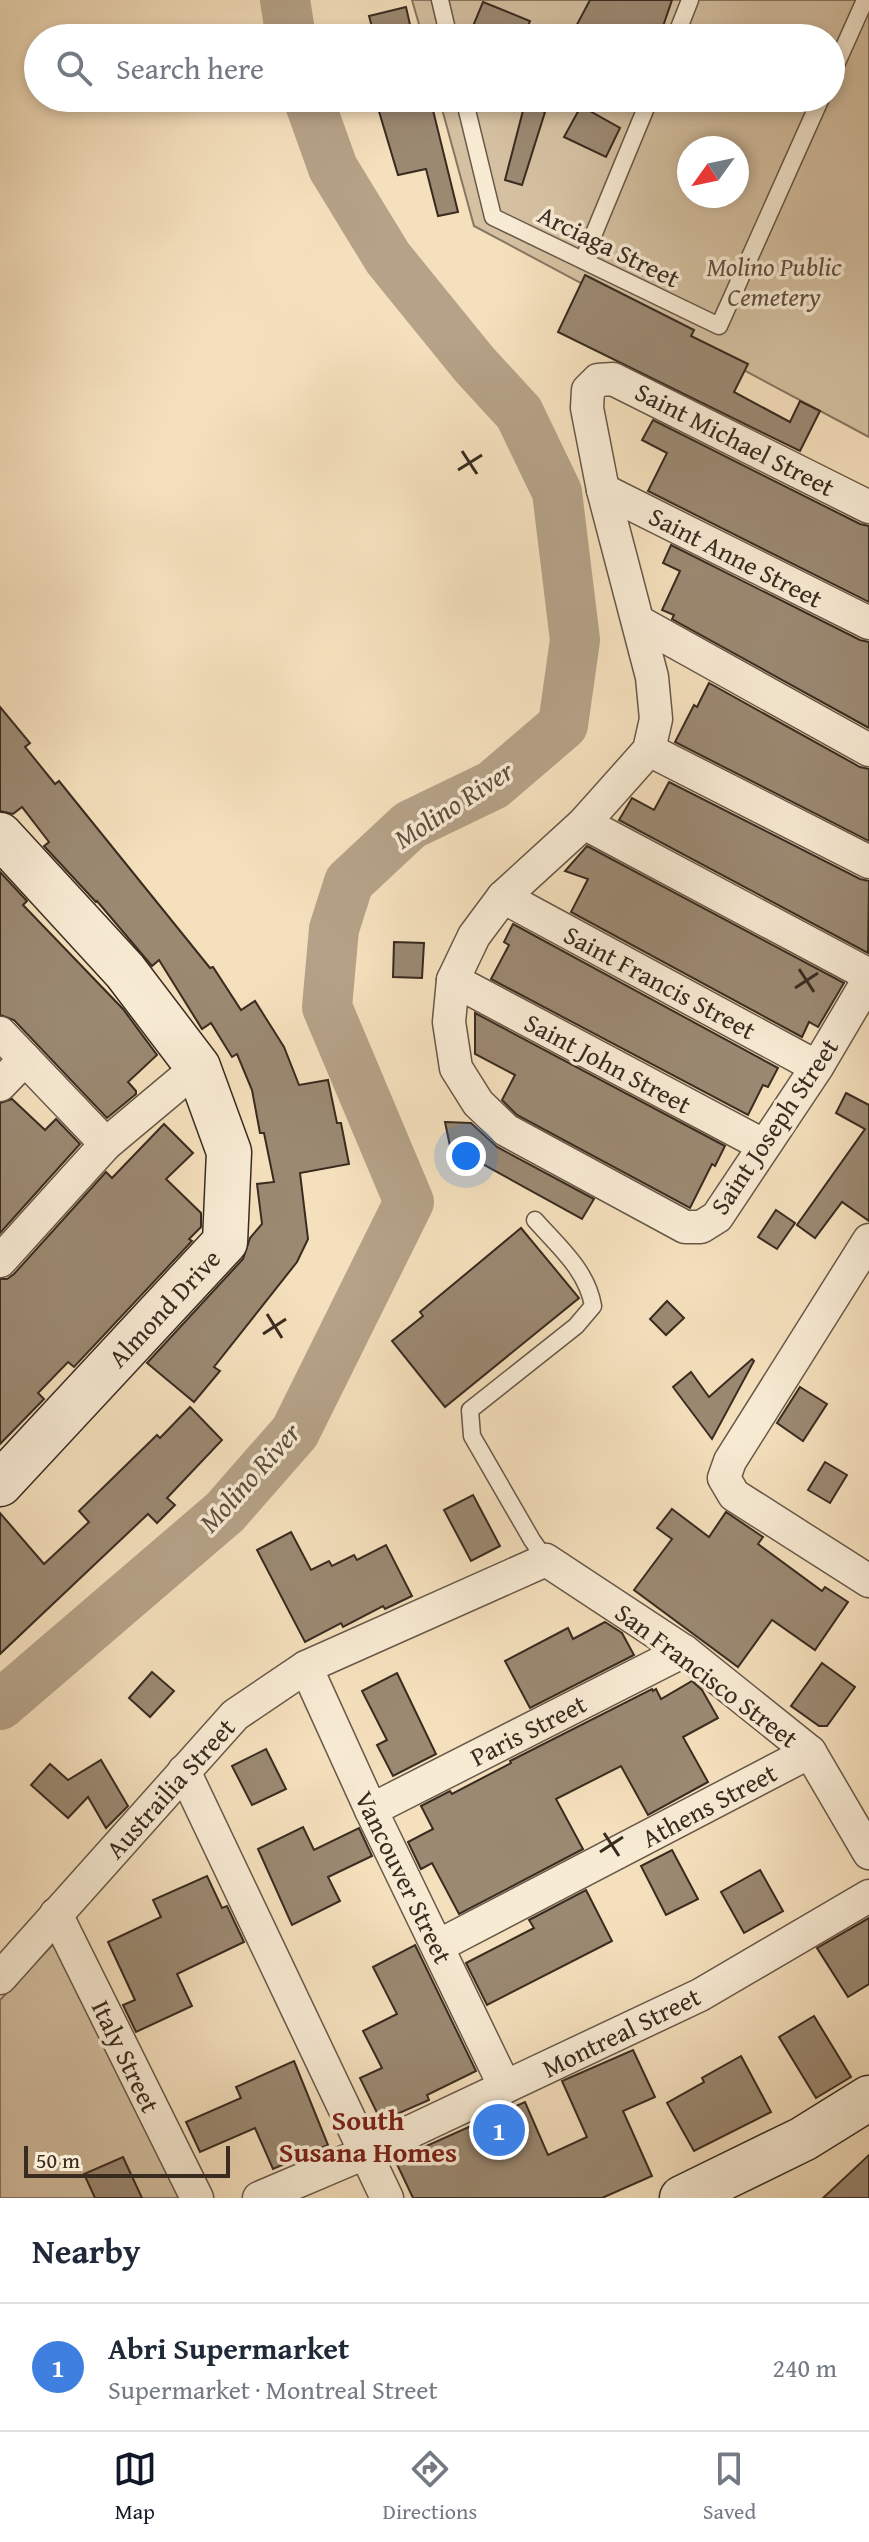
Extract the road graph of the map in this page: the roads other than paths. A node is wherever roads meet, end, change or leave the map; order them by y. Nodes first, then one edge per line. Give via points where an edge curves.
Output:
1 (440, 0) edge
2 (690, 0) edge
3 (865, 0) edge
4 (446, 24) edge
5 (681, 24) edge
6 (845, 45) edge
7 (467, 112) edge
8 (644, 112) edge
9 (815, 112) edge
10 (583, 260) junction
11 (603, 490) junction
12 (869, 507) edge
13 (639, 622) junction
14 (869, 623) edge
15 (649, 750) junction
16 (869, 750) edge
17 (584, 823) junction
18 (0, 835) edge
19 (869, 862) edge
20 (503, 897) junction
21 (869, 977) edge
22 (453, 980) junction
23 (0, 1033) edge
24 (25, 1059) junction
25 (198, 1067) junction
26 (817, 1067) junction
27 (0, 1085) edge
28 (106, 1144) junction
29 (763, 1145) junction
30 (535, 1220) dead end
31 (869, 1240) edge
32 (0, 1261) edge
33 (0, 1484) edge
34 (546, 1560) junction
35 (869, 1581) edge
36 (684, 1651) junction
37 (306, 1667) junction
38 (810, 1752) junction
39 (184, 1771) junction
40 (371, 1810) junction
41 (869, 1853) edge
42 (869, 1896) edge
43 (56, 1914) junction
44 (438, 1946) junction
45 (0, 1978) edge
46 (505, 2087) junction
47 (869, 2098) edge
48 (365, 2153) junction
49 (197, 2198) edge
50 (259, 2198) edge
51 (387, 2198) edge
52 (682, 2198) edge

1 - 4 lane
2 - 5 lane
3 - 6 lane
7 - 10 lane, Arciaga Street via 493,217
8 - 10 lane
9 - 10 lane, Arciaga Street via 719,326
11 - 12 street, Saint Michael Street via 588,390 598,380 613,379
11 - 13 street
11 - 14 street, Saint Anne Street
13 - 15 street via 656,719
13 - 16 street
15 - 17 street
15 - 19 street
17 - 20 street
17 - 21 street
18 - 25 street, Almond Drive via 125,971
20 - 22 street via 474,936
20 - 26 street, Saint Francis Street
21 - 26 street, Saint Joseph Street
22 - 29 street, Saint John Street
22 - 29 street, Saint Joseph Street via 449,1022 456,1068 478,1103 506,1130 685,1227 701,1227 717,1217
23 - 24 street
24 - 27 street
24 - 28 street
25 - 28 street
25 - 33 street, Almond Drive via 229,1152 225,1242
26 - 29 street, Saint Joseph Street
28 - 32 street
30 - 34 lane via 584,1276 593,1306 576,1326 470,1410 472,1436
31 - 35 street via 724,1478 734,1495
34 - 36 street, San Francisco Street
34 - 37 street, Austrailia Street
36 - 38 street, San Francisco Street
36 - 40 street, Paris Street
37 - 39 street, Austrailia Street via 235,1715
37 - 40 street, Vancouver Street
38 - 41 street, San Francisco Street
38 - 44 street, Athens Street
39 - 43 street, Austrailia Street
39 - 48 street
40 - 44 street, Vancouver Street
42 - 46 street, Montreal Street via 700,1995
43 - 45 street, Austrailia Street
43 - 49 street, Italy Street
44 - 46 street, Vancouver Street
46 - 48 street, Montreal Street
47 - 52 street via 803,2139
48 - 50 street, Montreal Street
48 - 51 street

